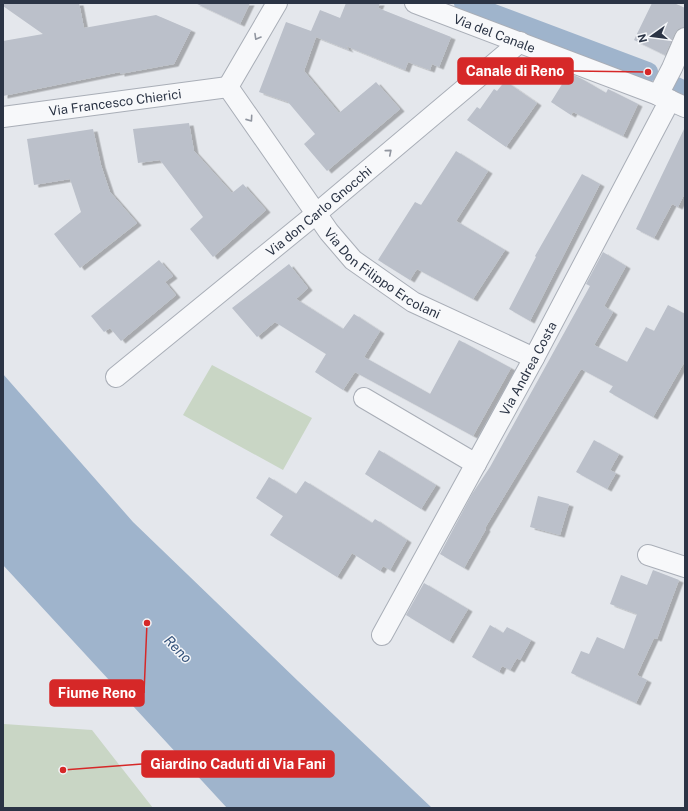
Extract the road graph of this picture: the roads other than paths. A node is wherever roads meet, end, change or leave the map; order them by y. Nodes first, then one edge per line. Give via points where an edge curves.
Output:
1 (277, 3) edge
2 (415, 3) edge
3 (685, 38) edge
4 (520, 42) junction
5 (228, 87) junction
6 (671, 100) edge
7 (3, 118) edge
8 (317, 213) junction
9 (534, 358) junction
10 (116, 377) dead end
11 (364, 398) dead end
12 (476, 464) junction
13 (648, 555) dead end
14 (685, 567) edge
15 (382, 635) dead end

1 -> 5 street
2 - 4 street, Via del Canale
3 - 6 street, Via Andrea Costa via 672,68
4 - 6 street, Via del Canale
8 -> 4 street, Via don Carlo Gnocchi
5 - 7 street, Via Francesco Chierici
5 -> 8 street, Via Don Filippo Ercolani
6 - 9 street, Via Andrea Costa
8 - 9 street, Via Don Filippo Ercolani via 329,232 353,260 413,302
8 - 10 street, Via don Carlo Gnocchi
9 - 12 street, Via Andrea Costa
11 - 12 street
12 - 15 street, Via Andrea Costa
13 - 14 street

